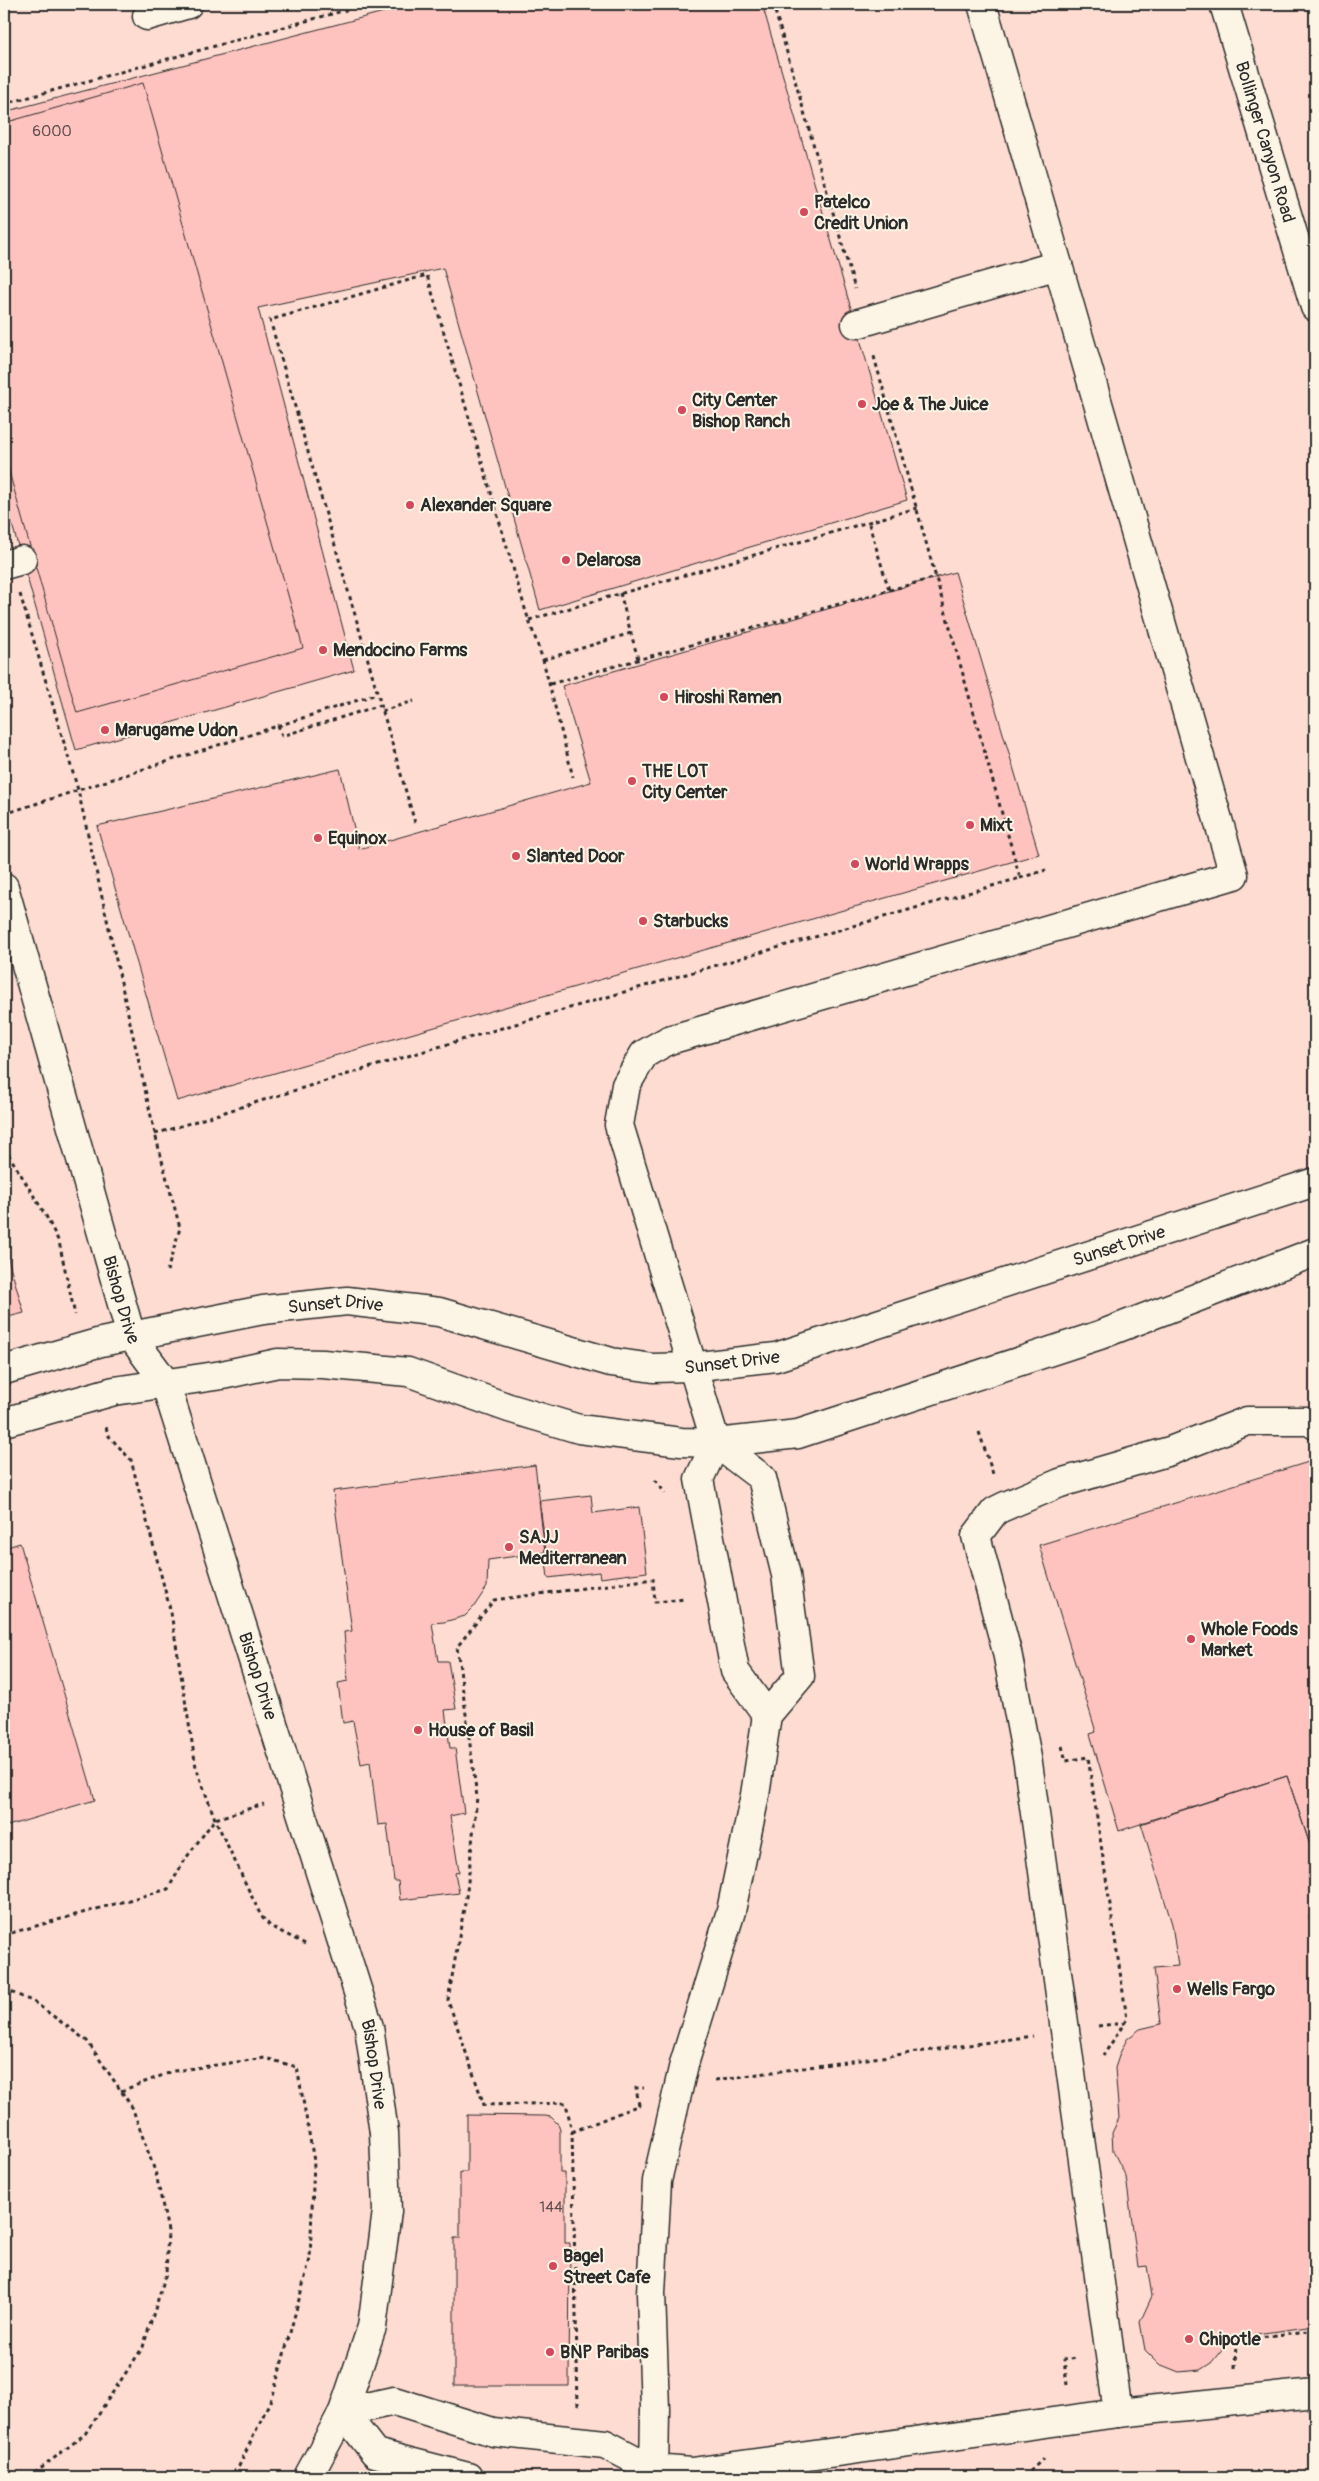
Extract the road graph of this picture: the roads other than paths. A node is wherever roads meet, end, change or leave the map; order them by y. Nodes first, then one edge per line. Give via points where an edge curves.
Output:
1 (188, 4) edge
2 (982, 4) edge
3 (1224, 4) edge
4 (147, 16) dead end
5 (1058, 265) junction
6 (1315, 308) edge
7 (860, 323) road end
8 (4, 887) edge
9 (1315, 1182) edge
10 (1315, 1252) edge
11 (1315, 1261) edge
12 (1287, 1262) junction
13 (131, 1336) junction
14 (691, 1367) junction
15 (4, 1370) edge
16 (165, 1382) junction
17 (4, 1422) edge
18 (1315, 1425) edge
19 (716, 1443) junction
20 (767, 1715) junction
21 (1315, 2393) edge
22 (343, 2412) junction
23 (1118, 2413) junction
24 (649, 2475) edge
25 (308, 2477) edge
26 (468, 2477) edge

1 - 4 street
2 - 5 street
3 - 6 street, Bollinger Canyon Road
5 - 7 street
5 - 14 street via 1234,875 669,1040 644,1054 626,1085 619,1125
8 - 13 street, Bishop Drive
9 - 14 street, Sunset Drive via 776,1357
10 - 12 street
11 - 12 street
12 - 19 street via 1100,1335 807,1431
13 - 14 street, Sunset Drive via 263,1310 348,1301 439,1312 611,1362 653,1368
13 - 15 street, Sunset Drive
13 - 16 street, Bishop Drive
14 - 19 street
16 - 17 street via 96,1396
16 - 19 street via 222,1375 278,1363 408,1372 579,1429 681,1442
16 - 22 street, Bishop Drive via 369,2027 384,2133 387,2211 372,2328
18 - 23 street via 1310,1421 1247,1421 1170,1451 1060,1483 999,1509 976,1536 1007,1652 1028,1763
19 - 20 street via 699,1479 735,1671
19 - 20 street via 762,1478 786,1576 800,1676
20 - 24 street via 731,1911 680,2084 657,2182 651,2293 655,2409
21 - 23 street
22 - 24 street via 394,2401 493,2432 605,2444
22 - 25 street, Bishop Drive
22 - 26 street via 375,2453
23 - 24 street via 692,2472

